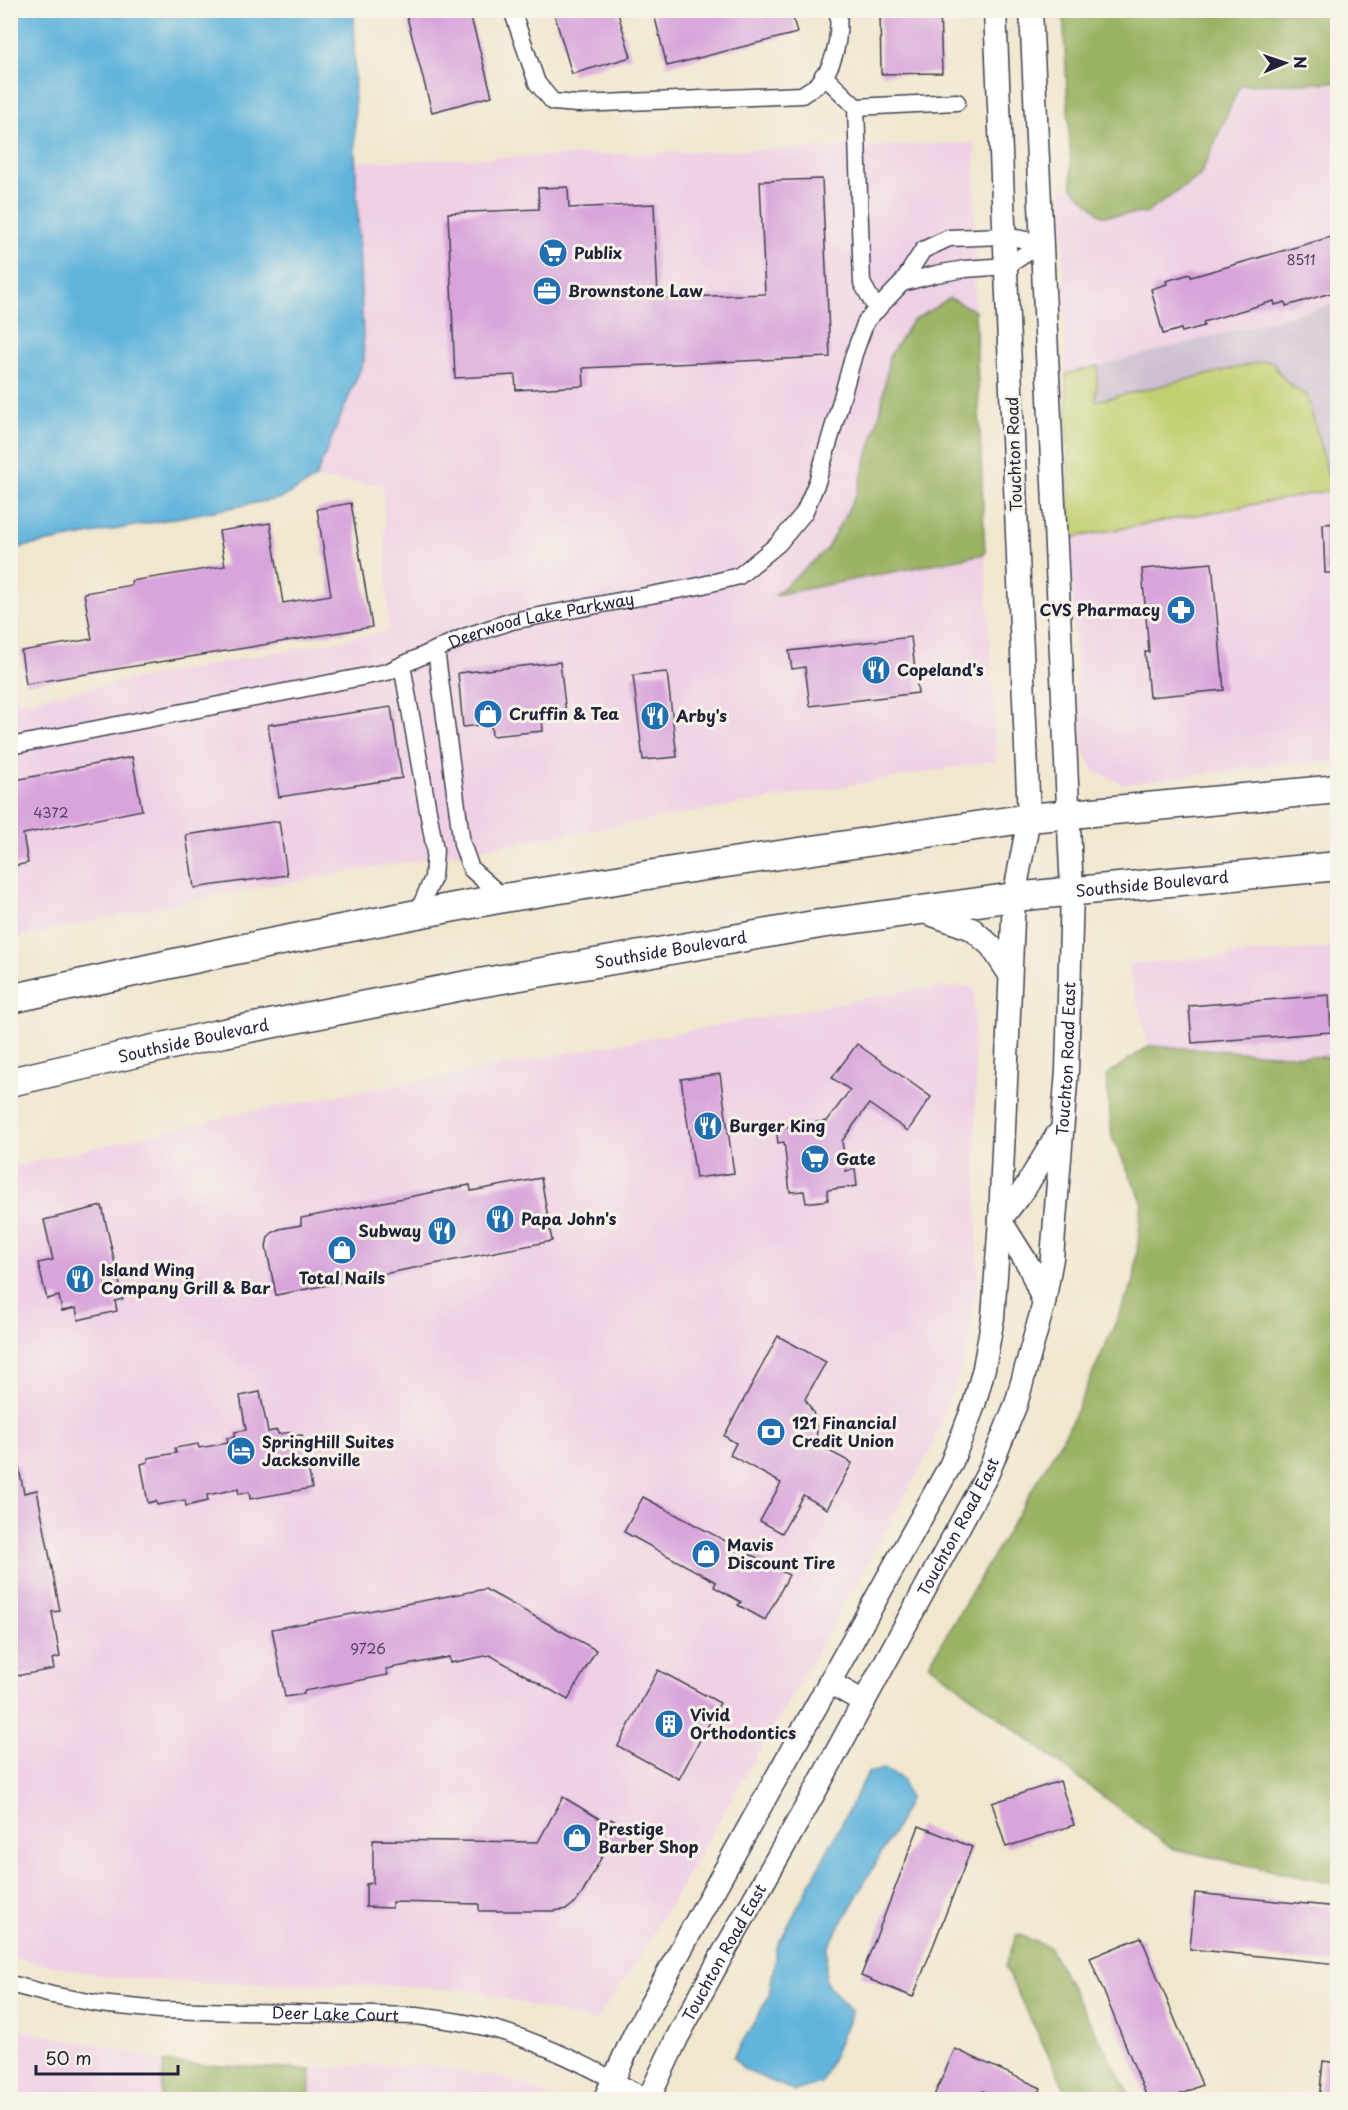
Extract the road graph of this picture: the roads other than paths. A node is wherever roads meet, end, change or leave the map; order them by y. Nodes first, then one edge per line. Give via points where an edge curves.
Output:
1 (512, 10) edge
2 (838, 10) edge
3 (995, 10) edge
4 (1031, 10) edge
5 (824, 75) junction
6 (957, 102) dead end
7 (856, 107) junction
8 (1005, 236) junction
9 (1042, 243) junction
10 (1007, 266) junction
11 (902, 283) junction
12 (877, 310) junction
13 (436, 650) junction
14 (402, 665) junction
15 (10, 746) edge
16 (1338, 789) edge
17 (1068, 814) junction
18 (1029, 818) junction
19 (1338, 866) edge
20 (1072, 891) junction
21 (1014, 897) junction
22 (504, 898) junction
23 (919, 910) junction
24 (417, 914) junction
25 (1010, 975) junction
26 (10, 999) edge
27 (10, 1082) edge
28 (1061, 1125) junction
29 (1000, 1220) junction
30 (1044, 1303) junction
31 (829, 1682) junction
32 (864, 1702) junction
33 (10, 1984) edge
34 (609, 2090) edge
35 (648, 2099) edge

1 - 5 street via 537,83 554,102 802,95
2 - 5 street via 840,31 832,63
3 - 8 street, Touchton Road
4 - 9 street
5 - 7 street
6 - 7 street
7 - 12 street via 862,283
8 - 9 street, Deerwood Lake Parkway
8 - 10 street, Touchton Road
8 - 11 street, Deerwood Lake Parkway via 949,238 923,250
9 - 10 street
9 - 17 street
10 - 11 street via 965,269
10 - 18 street, Touchton Road
11 - 12 street, Deerwood Lake Parkway
12 - 13 street, Deerwood Lake Parkway via 866,321 854,354 804,513 778,544 739,576 512,621
13 - 14 street, Deerwood Lake Parkway
13 - 22 street via 462,844 471,869
14 - 15 street, Deerwood Lake Parkway via 387,672
14 - 24 street via 435,850 433,878
16 - 17 highway
17 - 18 highway
17 - 20 street
18 - 21 street, Touchton Road
18 - 22 highway
19 - 20 highway, Southside Boulevard
20 - 21 highway, Southside Boulevard
20 - 28 street, Touchton Road East via 1067,1070
21 - 23 highway, Southside Boulevard
21 - 25 street
22 - 24 highway
23 - 25 street via 972,929 991,946
23 - 27 highway, Southside Boulevard via 462,986 219,1034
24 - 26 highway
25 - 29 street
28 - 29 street via 1044,1159
28 - 30 street, Touchton Road East via 1052,1258
29 - 30 street via 1029,1266
29 - 31 street via 993,1317 974,1405 951,1464
30 - 32 street, Touchton Road East via 1016,1404 987,1473
31 - 32 street
31 - 34 street via 635,2033
32 - 35 street, Touchton Road East via 721,1957
33 - 34 street, Deer Lake Court via 100,2004 160,2010 416,2016 457,2021 537,2044
34 - 35 street, Deer Lake Court

